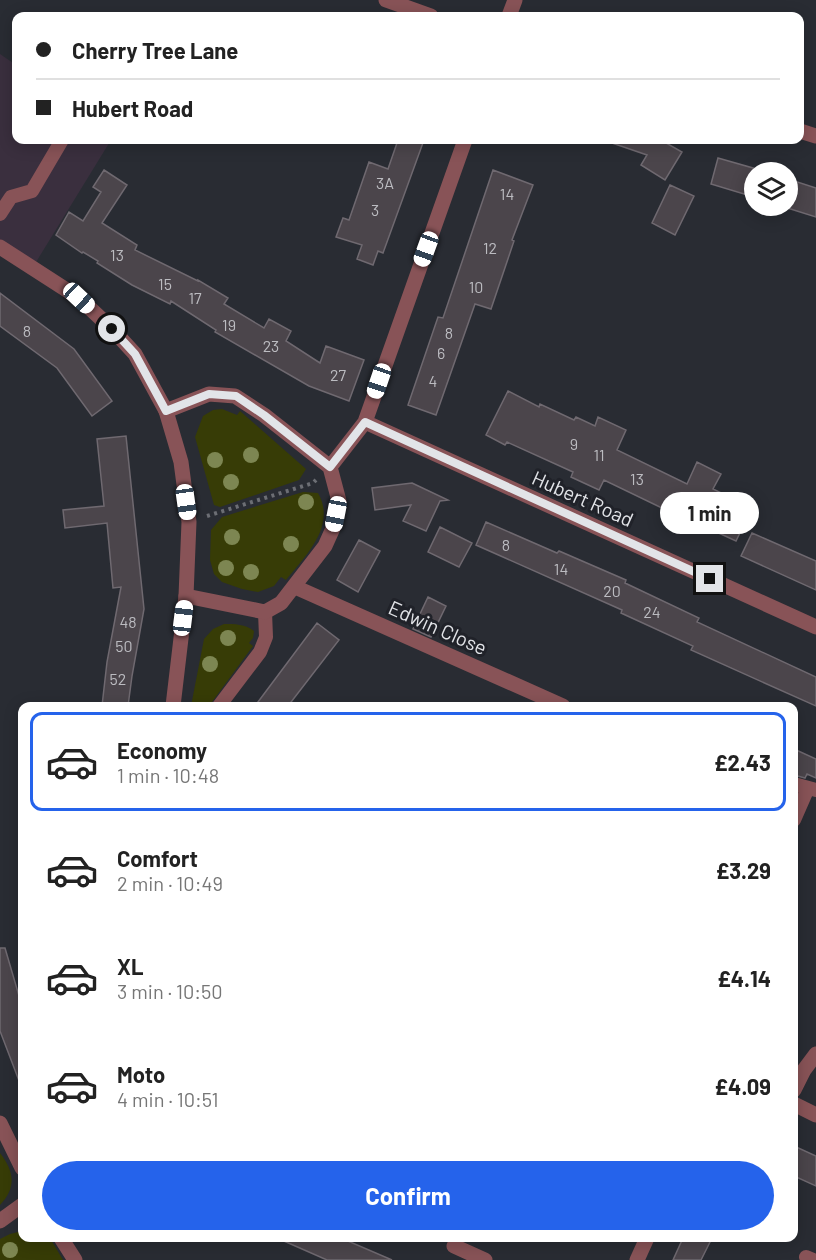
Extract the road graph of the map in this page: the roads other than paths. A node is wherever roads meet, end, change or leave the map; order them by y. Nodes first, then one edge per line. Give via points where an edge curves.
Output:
1 (386, 0) edge
2 (420, 12) edge
3 (60, 144) edge
4 (464, 144) edge
5 (0, 214) edge
6 (0, 247) edge
7 (166, 411) junction
8 (365, 422) junction
9 (330, 467) junction
10 (295, 587) junction
11 (186, 596) junction
12 (265, 612) junction
13 (816, 627) edge
14 (173, 702) edge
15 (222, 702) edge
16 (554, 702) edge
17 (812, 789) edge
18 (798, 813) edge
19 (816, 1054) edge
20 (798, 1082) edge
21 (798, 1106) edge
22 (816, 1115) edge
23 (0, 1123) edge
24 (18, 1159) edge
25 (18, 1208) edge
26 (0, 1221) edge
27 (64, 1242) edge
28 (645, 1242) edge
29 (454, 1246) dead end
30 (75, 1260) edge
31 (485, 1260) edge
32 (637, 1260) edge

1 - 2 street
3 - 5 lane via 32,190 11,197
4 - 8 street
6 - 7 street via 79,298 112,329 135,354
7 - 9 street via 209,394 236,396
7 - 11 street via 181,462 189,522
8 - 9 street
8 - 13 street, Hubert Road
9 - 10 street via 339,501 334,526 325,546
10 - 12 street via 281,603
10 - 16 street, Edwin Close
11 - 12 street
11 - 14 street
12 - 15 lane via 266,637 260,652
17 - 18 lane
19 - 20 street
21 - 22 street
23 - 24 street
25 - 26 street
27 - 30 street
28 - 32 street
29 - 31 street

